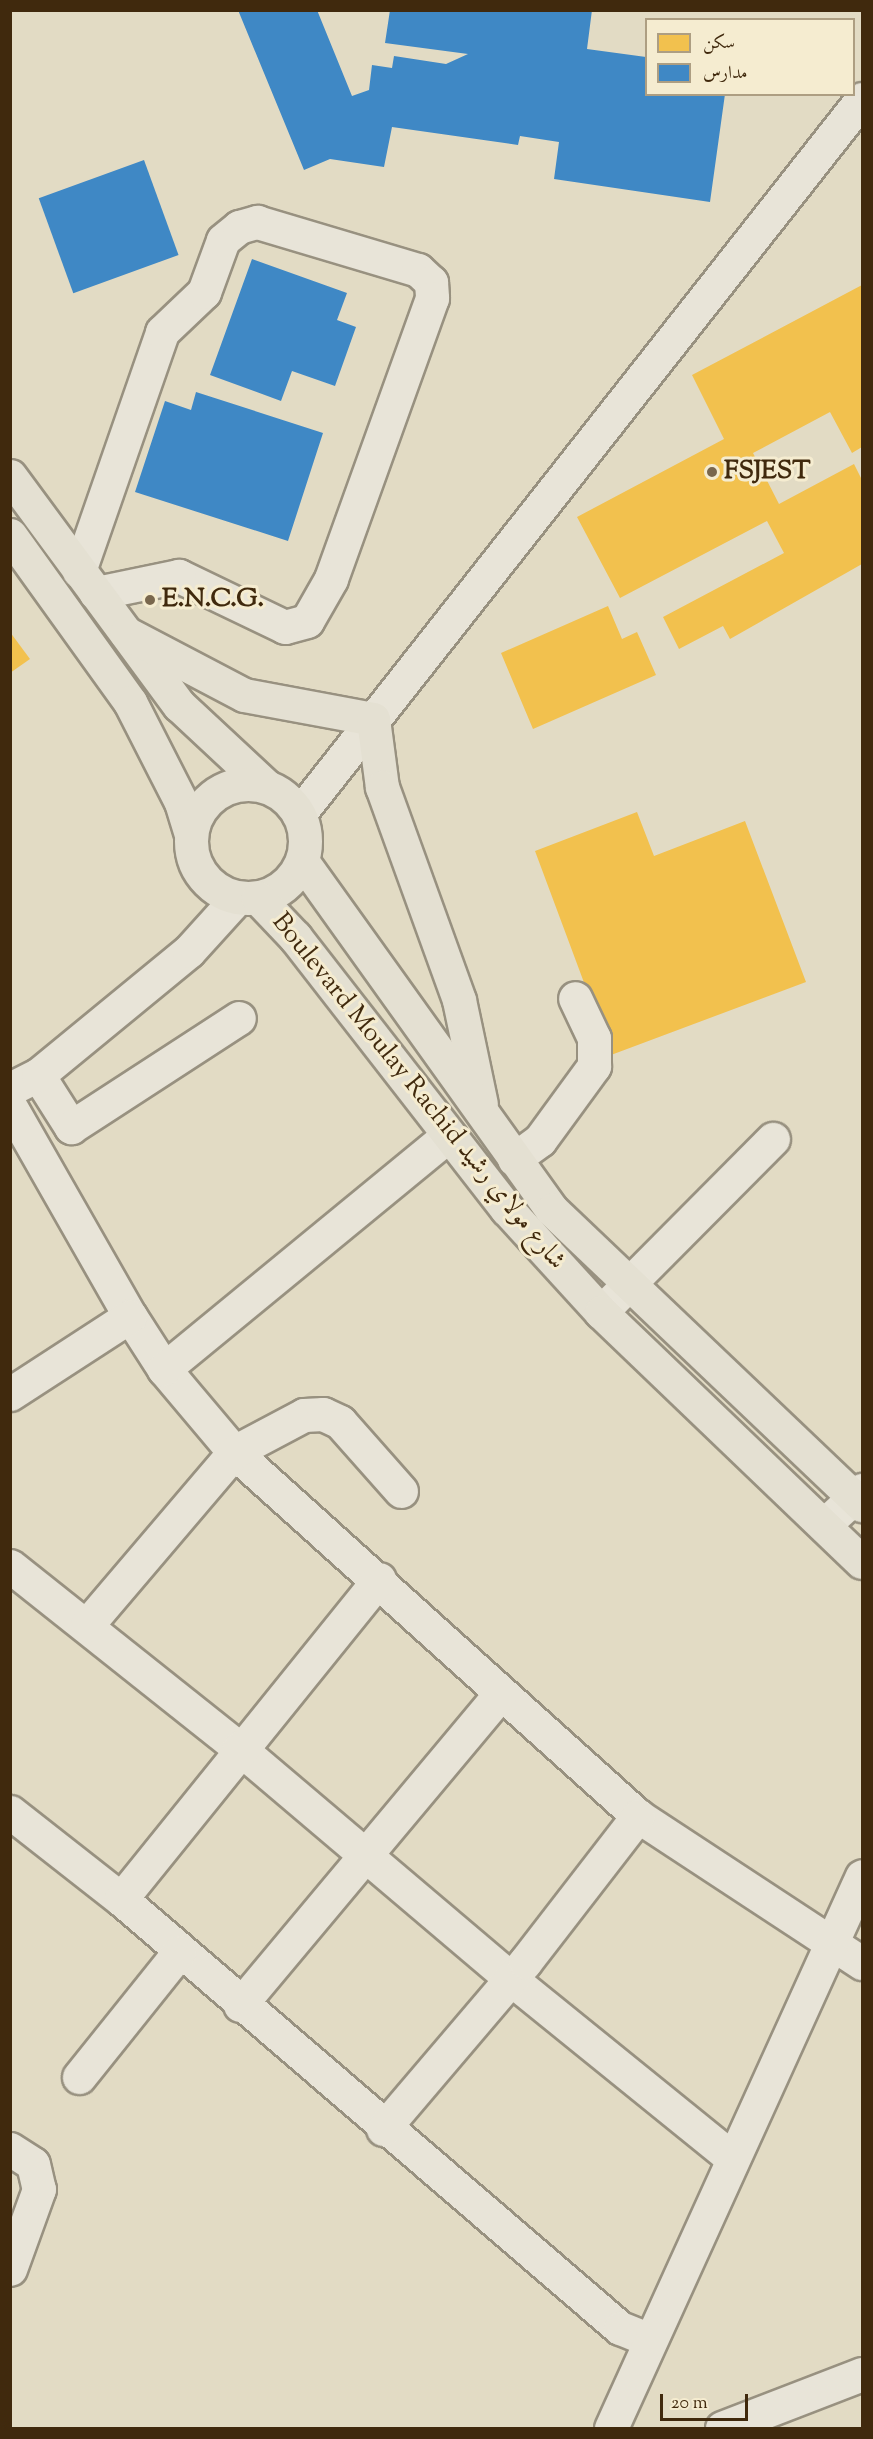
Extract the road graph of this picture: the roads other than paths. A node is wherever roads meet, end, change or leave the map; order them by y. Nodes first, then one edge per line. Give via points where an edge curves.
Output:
1 (862, 99) edge
2 (10, 476) edge
3 (10, 535) edge
4 (88, 582) junction
5 (126, 633) junction
6 (374, 719) junction
7 (266, 786) junction
8 (299, 814) junction
9 (191, 836) junction
10 (302, 861) junction
11 (247, 898) junction
12 (575, 998) dead end
13 (238, 1018) dead end
14 (24, 1082) edge
15 (10, 1106) edge
16 (482, 1112) junction
17 (448, 1136) junction
18 (773, 1139) dead end
19 (514, 1160) junction
20 (626, 1283) junction
21 (601, 1312) junction
22 (129, 1316) junction
23 (164, 1369) junction
24 (10, 1394) edge
25 (234, 1452) junction
26 (401, 1491) dead end
27 (860, 1497) edge
28 (824, 1525) junction
29 (862, 1562) edge
30 (379, 1579) junction
31 (15, 1581) edge
32 (87, 1625) junction
33 (500, 1694) junction
34 (240, 1748) junction
35 (638, 1816) junction
36 (14, 1823) edge
37 (366, 1855) junction
38 (862, 1876) edge
39 (121, 1899) junction
40 (832, 1946) junction
41 (179, 1952) junction
42 (862, 1963) edge
43 (511, 1979) junction
44 (240, 2005) junction
45 (79, 2078) dead end
46 (383, 2129) junction
47 (10, 2149) edge
48 (732, 2158) junction
49 (10, 2269) edge
50 (650, 2340) junction
51 (862, 2374) edge
52 (611, 2428) edge
53 (722, 2428) edge

1 - 6 street
2 - 4 main road
3 - 9 main road via 130,702 181,802
4 - 4 street via 179,576 285,627 308,621 331,579 432,298 431,282 418,270 257,222 238,227 223,240 204,292 162,332
4 - 5 main road
5 - 6 main road via 244,695
5 - 7 main road via 179,705
6 - 8 street
6 - 16 main road via 382,787 459,1000
7 - 8 main road
7 - 9 main road via 238,784 219,791 200,810
8 - 10 main road via 306,845
9 - 11 main road via 202,875
10 - 11 main road via 277,891
10 - 16 main road, Boulevard Moulay Rachid شارع مولاي رشيد
11 - 14 street via 189,951
11 - 17 main road, Boulevard Moulay Rachid شارع مولاي رشيد via 295,937
12 - 19 street via 594,1038 594,1066 540,1140
13 - 14 street via 71,1127
15 - 22 street
16 - 19 main road, Boulevard Moulay Rachid شارع مولاي رشيد
17 - 21 main road, Boulevard Moulay Rachid شارع مولاي رشيد
17 - 23 street
18 - 20 street
19 - 20 main road, Boulevard Moulay Rachid شارع مولاي رشيد via 552,1210
20 - 21 street
20 - 27 main road, Boulevard Moulay Rachid شارع مولاي رشيد
21 - 28 main road, Boulevard Moulay Rachid شارع مولاي رشيد
22 - 23 street
22 - 24 street
23 - 25 street
25 - 26 street via 304,1415 323,1414 340,1422
25 - 30 street
25 - 32 street
27 - 28 street
28 - 29 main road, Boulevard Moulay Rachid شارع مولاي رشيد
30 - 33 street
30 - 34 street
31 - 32 street
32 - 34 street
33 - 35 street
33 - 37 street
34 - 37 street
34 - 39 street
35 - 40 street
35 - 43 street
36 - 39 street
37 - 43 street
37 - 44 street
38 - 40 street
39 - 41 street
40 - 42 street
40 - 48 street
41 - 44 street
41 - 45 street
43 - 46 street
43 - 48 street
44 - 46 street
46 - 50 street via 620,2328
47 - 49 street via 33,2164 39,2189
48 - 50 street
50 - 52 street
51 - 53 street

